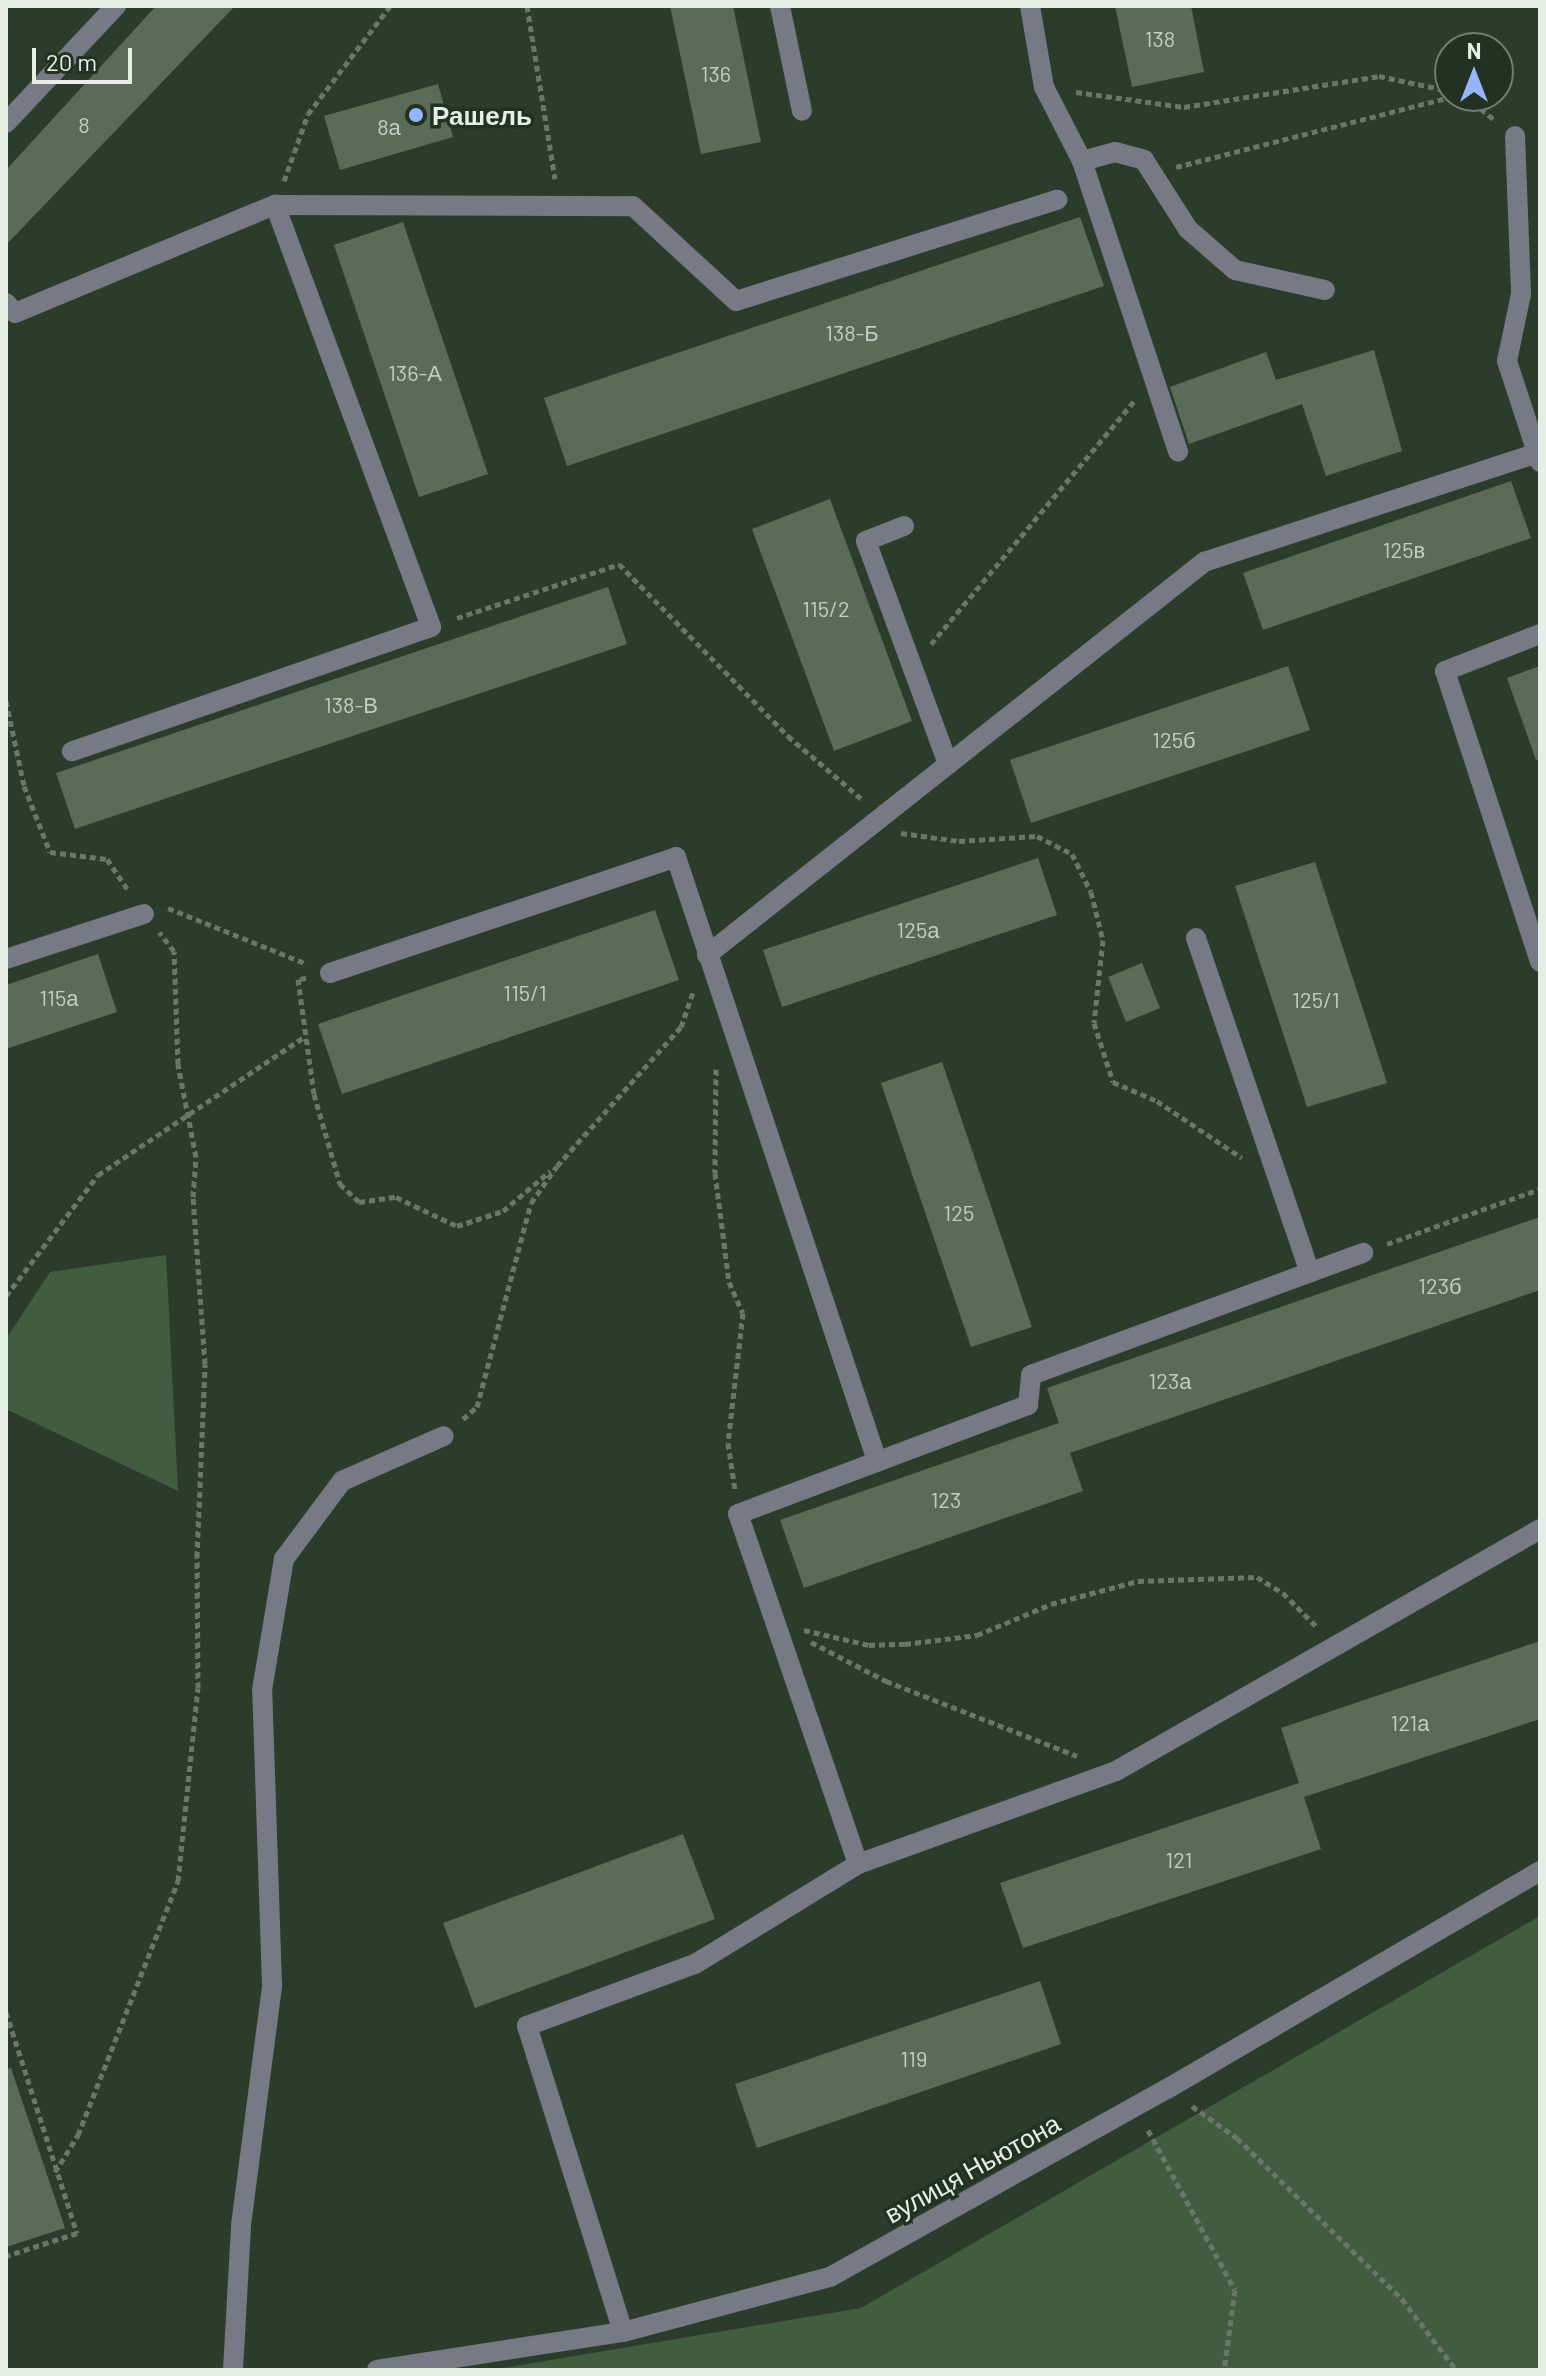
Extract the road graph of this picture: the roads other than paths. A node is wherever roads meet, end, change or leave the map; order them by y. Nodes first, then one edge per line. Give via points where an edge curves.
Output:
1 (116, 6) edge
2 (780, 6) edge
3 (1030, 6) edge
4 (802, 111) dead end
5 (6, 123) edge
6 (1515, 136) road end
7 (1082, 161) junction
8 (1057, 200) dead end
9 (275, 205) junction
10 (1325, 290) dead end
11 (9, 313) edge
12 (1178, 452) dead end
13 (1537, 458) edge
14 (904, 526) dead end
15 (1540, 634) edge
16 (72, 751) dead end
17 (948, 764) junction
18 (144, 914) road end
19 (1196, 938) dead end
20 (707, 955) junction
21 (6, 959) edge
22 (1540, 962) edge
23 (330, 973) road end
24 (1363, 1253) road end
25 (1310, 1272) junction
26 (444, 1436) road end
27 (877, 1461) junction
28 (1540, 1529) edge
29 (858, 1864) junction
30 (1540, 1871) edge
31 (623, 2332) junction
32 (233, 2370) edge
33 (377, 2370) edge

1 - 5 street
2 - 4 street
3 - 7 street via 1044,87
6 - 13 street via 1521,294 1507,361
7 - 10 street via 1115,152 1144,160 1188,229 1235,270
7 - 12 street
8 - 9 street via 736,301 633,206
9 - 11 street
9 - 16 street via 431,627
13 - 17 street via 1204,562
14 - 17 street via 866,541
15 - 22 street via 1445,671
17 - 20 street
18 - 21 street
19 - 25 street
20 - 23 street via 676,857
20 - 27 street
24 - 25 street
25 - 27 street via 1031,1375 1028,1405
26 - 32 street via 342,1481 284,1559 262,1690 272,1985 241,2225
27 - 29 street via 738,1514
28 - 29 street via 1116,1771
29 - 31 street via 695,1964 527,2026
30 - 31 street, вулиця Ньютона via 1137,2107 830,2277
31 - 33 street, вулиця Ньютона

